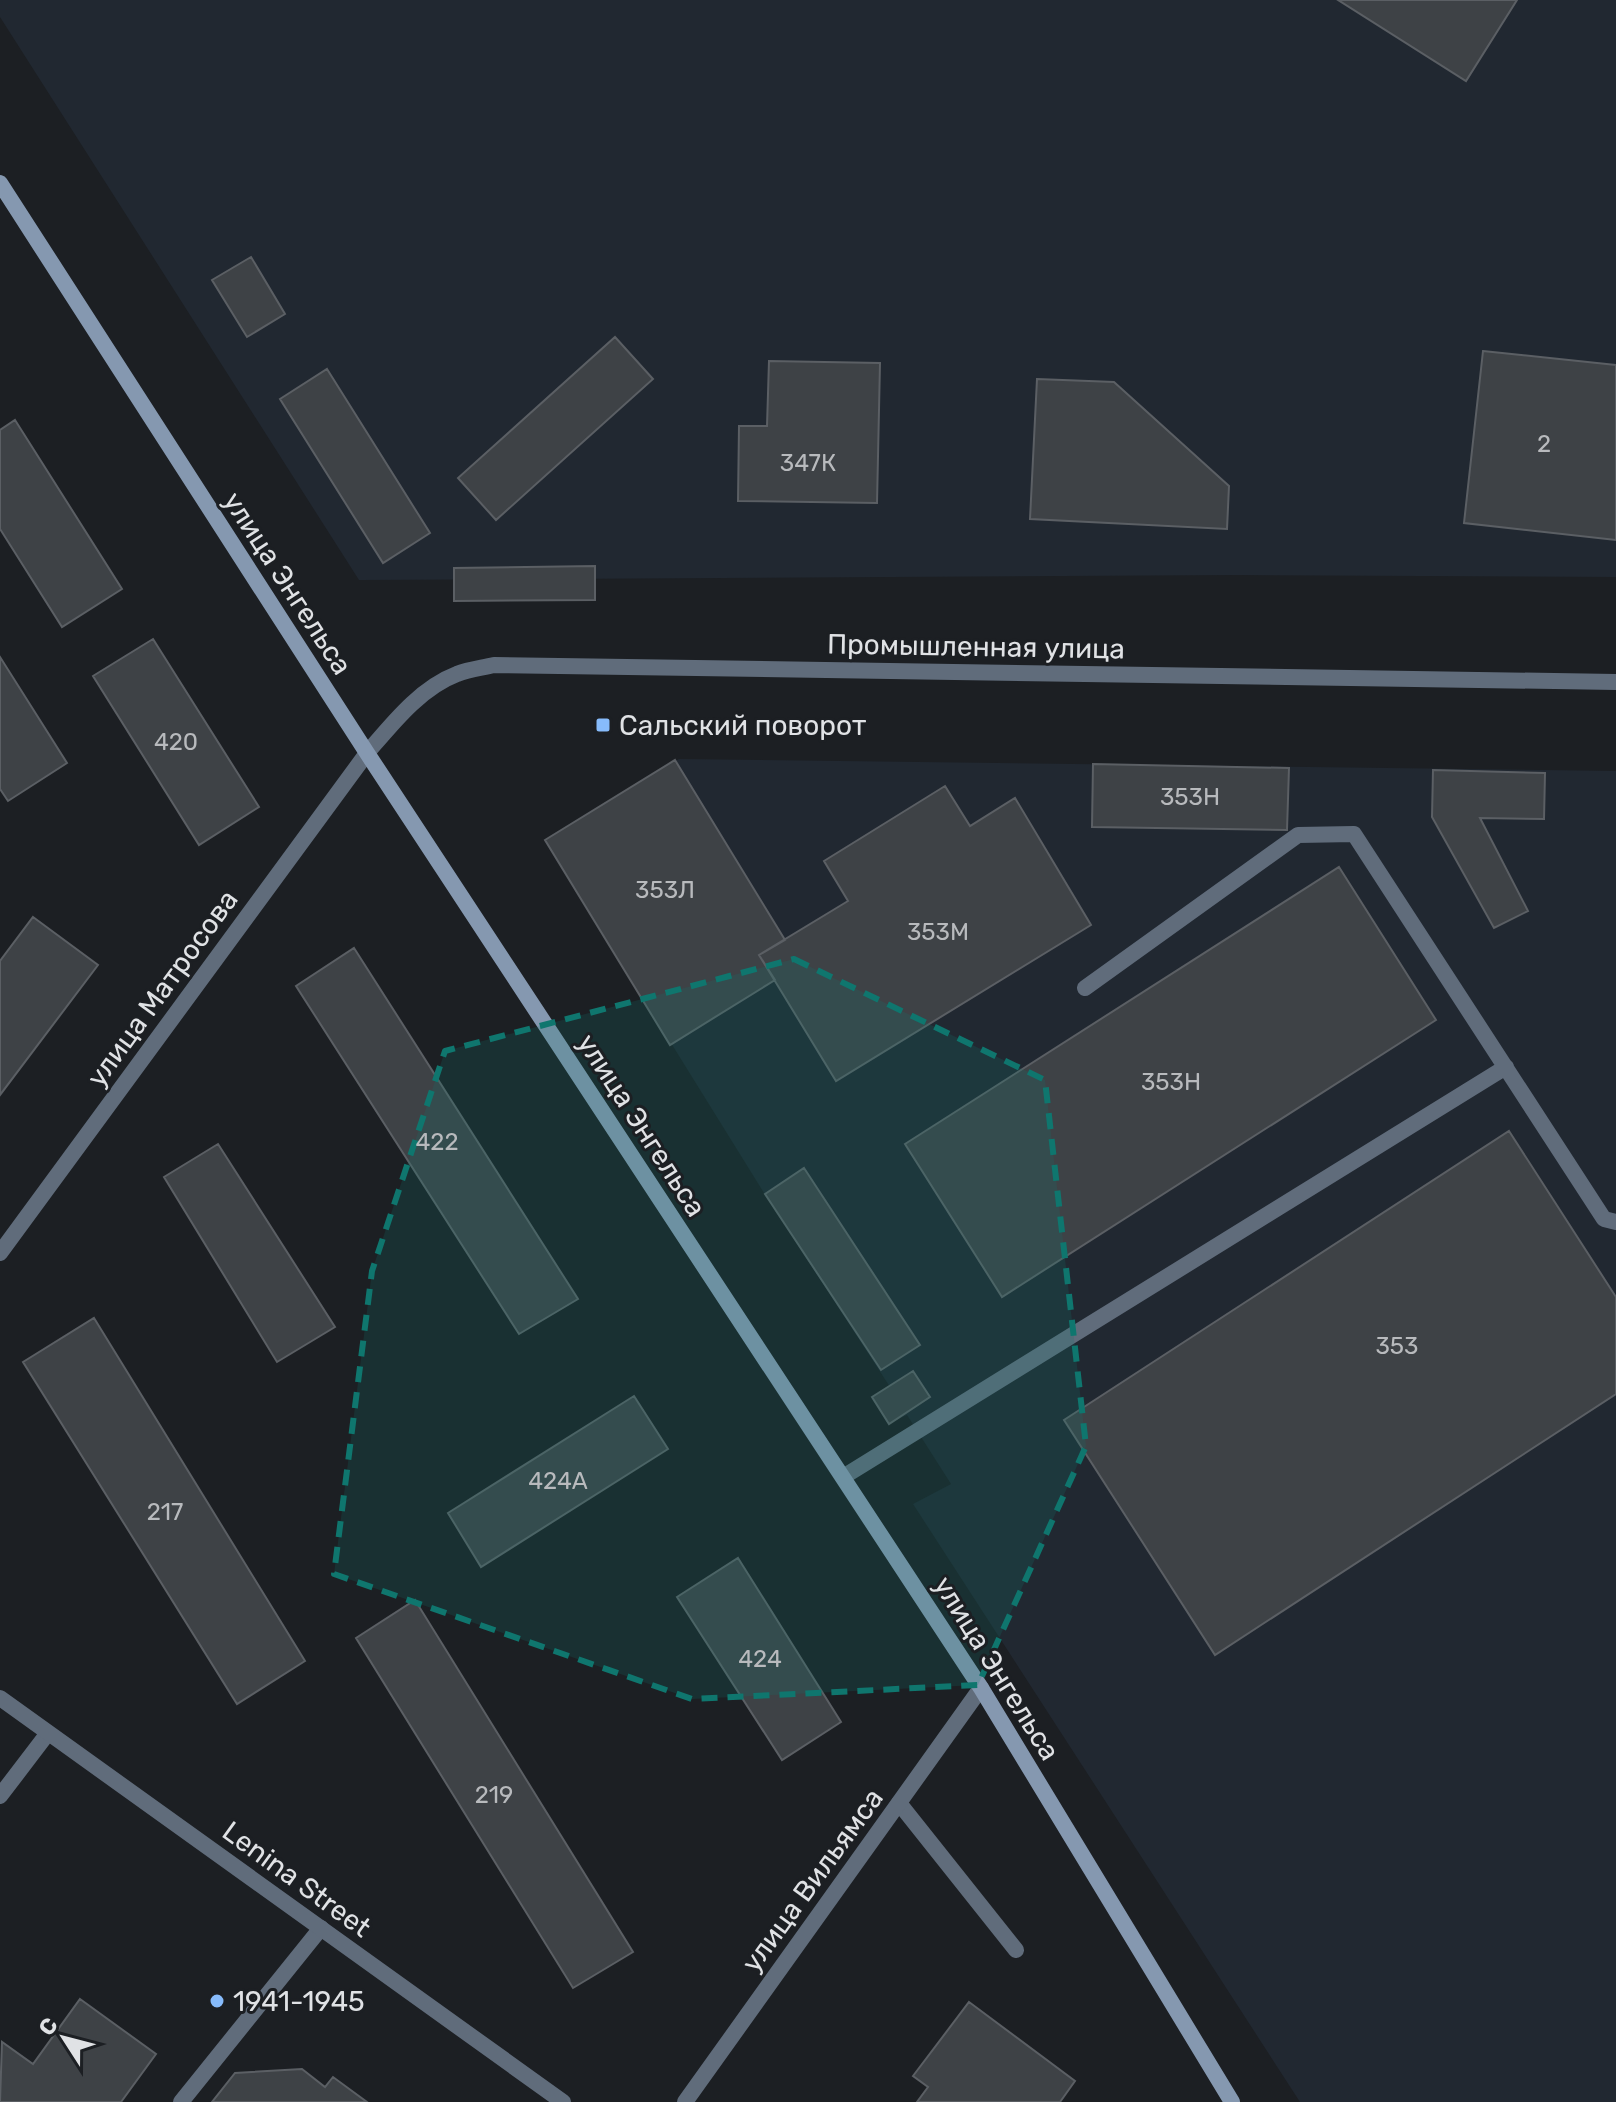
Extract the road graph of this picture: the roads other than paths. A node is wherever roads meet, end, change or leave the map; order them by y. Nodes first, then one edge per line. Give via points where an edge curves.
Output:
1 (0, 183) edge
2 (1616, 682) edge
3 (367, 753) junction
4 (1085, 988) dead end
5 (1506, 1067) junction
6 (1616, 1222) edge
7 (0, 1253) edge
8 (843, 1477) junction
9 (981, 1688) junction
10 (0, 1698) edge
11 (48, 1733) junction
12 (0, 1796) edge
13 (899, 1803) junction
14 (321, 1928) junction
15 (1016, 1950) dead end
16 (181, 2102) edge
17 (563, 2102) edge
18 (685, 2102) edge
19 (1232, 2102) edge

1 - 3 main road, улица Энгельса
2 - 3 street, Промышленная улица via 494,665 456,674 427,693
3 - 7 street, улица Матросова
3 - 8 main road, улица Энгельса
4 - 5 street via 1298,835 1354,834
5 - 6 street via 1604,1219
5 - 8 street
8 - 9 main road, улица Энгельса
9 - 13 street, улица Вильямса
9 - 19 main road, улица Энгельса
10 - 11 street, Lenina Street
11 - 12 street
11 - 14 street, Lenina Street
13 - 15 street
13 - 18 street, улица Вильямса
14 - 16 street
14 - 17 street, Lenina Street

